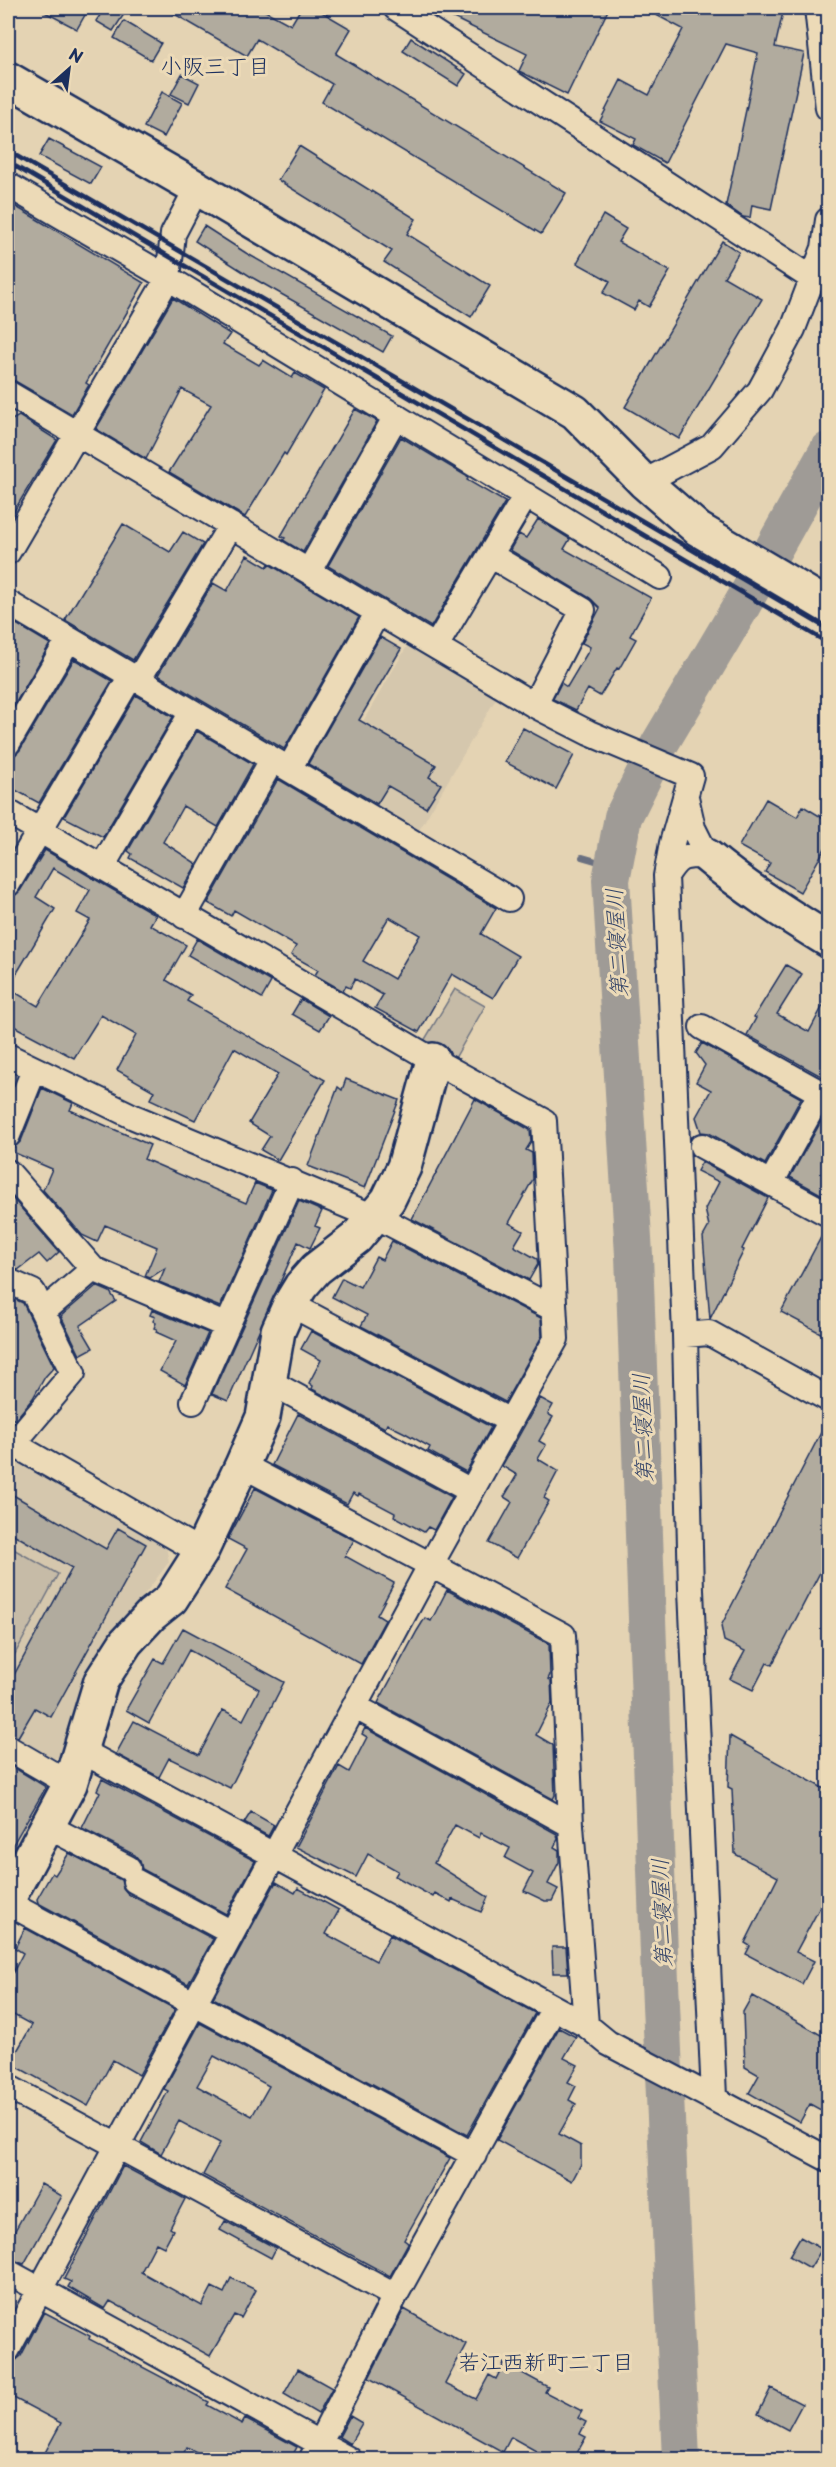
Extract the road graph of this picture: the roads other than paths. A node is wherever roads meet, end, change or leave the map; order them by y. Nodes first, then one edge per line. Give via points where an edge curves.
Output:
1 (396, 8) edge
2 (817, 8) edge
3 (8, 79) edge
4 (828, 108) edge
5 (8, 185) edge
6 (197, 188) junction
7 (828, 220) edge
8 (168, 278) junction
9 (813, 279) junction
10 (8, 393) edge
11 (396, 416) junction
12 (77, 434) junction
13 (644, 482) junction
14 (526, 495) junction
15 (231, 525) junction
16 (8, 552) edge
17 (490, 555) junction
18 (309, 571) junction
19 (660, 577) dead end
20 (815, 598) edge
21 (8, 603) edge
22 (378, 612) junction
23 (69, 639) junction
24 (436, 646) junction
25 (135, 678) junction
26 (534, 705) junction
27 (192, 712) junction
28 (8, 743) edge
29 (281, 764) junction
30 (689, 786) junction
31 (8, 812) edge
32 (39, 830) junction
33 (707, 856) junction
34 (102, 867) junction
35 (666, 876) junction
36 (8, 884) edge
37 (509, 899) dead end
38 (184, 915) junction
39 (828, 940) edge
40 (702, 1027) dead end
41 (8, 1056) edge
42 (433, 1060) junction
43 (34, 1070) junction
44 (825, 1094) edge
45 (8, 1135) edge
46 (702, 1146) dead end
47 (8, 1172) edge
48 (292, 1180) junction
49 (771, 1183) junction
50 (828, 1214) edge
51 (375, 1217) junction
52 (93, 1269) junction
53 (8, 1281) edge
54 (290, 1304) junction
55 (554, 1309) junction
56 (43, 1312) junction
57 (227, 1326) junction
58 (685, 1335) junction
59 (270, 1382) junction
60 (828, 1399) edge
61 (193, 1402) dead end
62 (510, 1421) junction
63 (10, 1442) edge
64 (242, 1465) junction
65 (471, 1491) junction
66 (201, 1552) junction
67 (431, 1564) junction
68 (354, 1706) junction
69 (8, 1748) edge
70 (82, 1751) junction
71 (70, 1784) junction
72 (571, 1825) junction
73 (47, 1826) junction
74 (273, 1855) junction
75 (8, 1901) edge
76 (232, 1933) junction
77 (195, 2002) junction
78 (554, 2008) junction
79 (586, 2025) junction
80 (8, 2087) edge
81 (708, 2094) junction
82 (118, 2148) junction
83 (474, 2155) junction
84 (828, 2159) edge
85 (8, 2272) edge
86 (40, 2290) junction
87 (395, 2296) junction
88 (8, 2349) edge
89 (315, 2451) edge
90 (350, 2460) edge

1 - 9 street
2 - 4 street
3 - 6 street
5 - 8 street
6 - 8 street via 173,234
6 - 13 street via 575,412
7 - 9 street via 824,248
8 - 11 street
8 - 12 street
9 - 13 street via 794,329 760,390 712,446
10 - 12 street
11 - 14 street
11 - 18 street
12 - 15 street
12 - 16 street
13 - 20 street via 698,529
14 - 17 street
14 - 19 street
15 - 18 street
15 - 25 street
17 - 24 street
17 - 26 street via 583,610
18 - 22 street
21 - 23 street
22 - 24 street
22 - 29 street
23 - 25 street
23 - 28 street
24 - 26 street
25 - 27 street
25 - 32 street
26 - 30 street
27 - 29 street
27 - 34 street
29 - 37 street
29 - 38 street
30 - 33 street via 693,828
30 - 35 street
31 - 32 street
32 - 34 street
32 - 36 street
33 - 35 street via 684,856
33 - 39 street
34 - 38 street
35 - 58 street
38 - 42 street
40 - 44 street
41 - 43 street
42 - 51 street via 404,1167
42 - 55 street via 544,1121
43 - 45 street
43 - 48 street via 134,1117
44 - 49 street
46 - 49 street
47 - 52 street
48 - 51 street
48 - 57 street
49 - 50 street
51 - 54 street via 356,1238 316,1269
51 - 55 street
52 - 56 street
52 - 57 street
53 - 56 street via 33,1292
54 - 59 street via 278,1330
54 - 62 street
55 - 62 street via 556,1339
56 - 63 street via 73,1373
57 - 61 street
58 - 60 street via 709,1333
58 - 81 street
59 - 64 street via 263,1417
59 - 65 street
62 - 65 street
63 - 66 street
64 - 66 street
64 - 67 street
65 - 67 street
66 - 70 street via 171,1599 126,1642 101,1681
67 - 68 street
67 - 72 street via 563,1635
68 - 72 street
68 - 74 street
69 - 71 street
70 - 71 street
70 - 74 street
71 - 73 street
72 - 79 street
73 - 75 street
73 - 76 street
74 - 76 street
74 - 78 street
75 - 77 street
76 - 77 street
77 - 82 street
77 - 83 street
78 - 79 street
78 - 83 street
79 - 81 street via 608,2043
80 - 82 street
81 - 84 street
82 - 86 street
82 - 87 street
83 - 87 street
85 - 86 street
86 - 88 street
86 - 89 street
87 - 89 street
89 - 90 street

